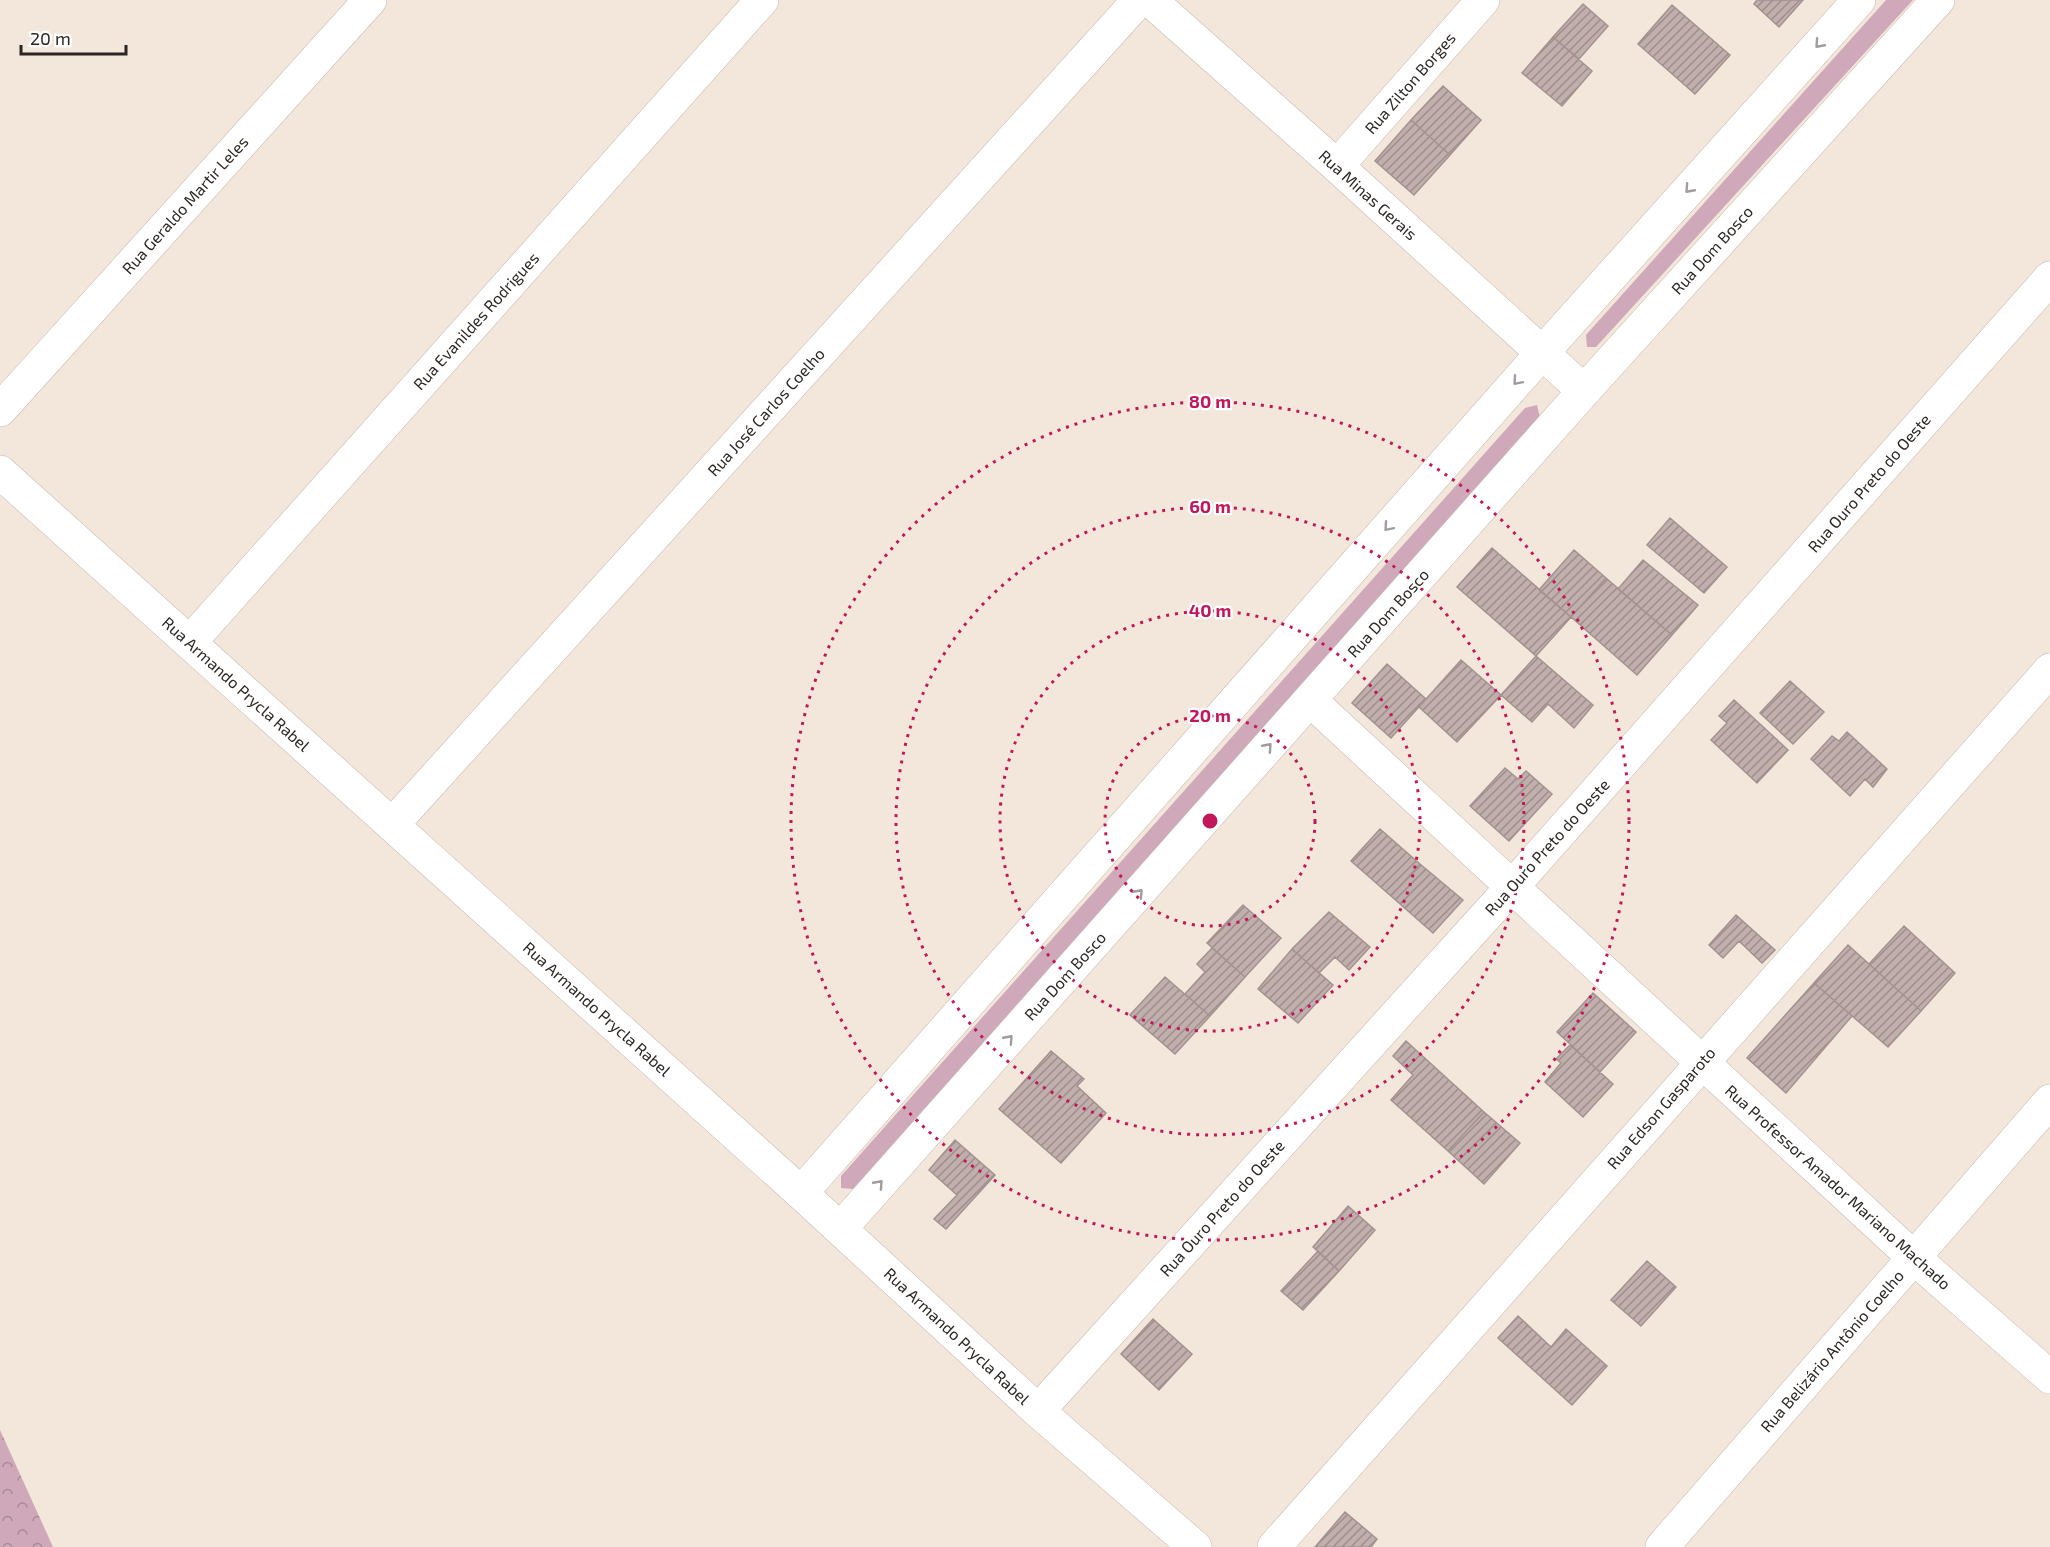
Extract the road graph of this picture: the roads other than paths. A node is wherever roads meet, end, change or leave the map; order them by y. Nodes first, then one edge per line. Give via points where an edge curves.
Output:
1 (370, 0) edge
2 (762, 0) edge
3 (1140, 0) edge
4 (1150, 0) edge
5 (1483, 0) edge
6 (1858, 0) edge
7 (1938, 0) edge
8 (1337, 166) junction
9 (2050, 278) edge
10 (1542, 353) junction
11 (1584, 391) junction
12 (0, 410) edge
13 (0, 472) edge
14 (190, 642) junction
15 (2050, 670) edge
16 (1310, 700) junction
17 (392, 825) junction
18 (1511, 888) junction
19 (1701, 1062) junction
20 (2050, 1101) edge
21 (801, 1193) junction
22 (840, 1228) junction
23 (1913, 1257) junction
24 (2050, 1377) edge
25 (1038, 1411) junction
26 (1675, 1542) edge
27 (1194, 1547) edge
28 (1274, 1547) edge

1 - 12 street, Rua Geraldo Martir Leles
2 - 14 street, Rua Evanildes Rodrigues
3 - 17 street, Rua José Carlos Coelho
4 - 8 street, Rua Minas Gerais
5 - 8 street, Rua Zilton Borges
6 -> 10 street
7 - 11 street, Rua Dom Bosco
8 - 10 street, Rua Minas Gerais
9 - 18 street, Rua Ouro Preto do Oeste
10 - 11 street, Rua Minas Gerais
10 -> 21 street
11 - 16 street, Rua Dom Bosco
13 - 14 street, Rua Armando Prycla Rabel
14 - 17 street, Rua Armando Prycla Rabel
15 - 19 street, Rua Edson Gasparoto
16 - 18 street, Rua Professor Amador Mariano Machado
22 -> 16 street, Rua Dom Bosco
17 - 21 street, Rua Armando Prycla Rabel
18 - 19 street, Rua Professor Amador Mariano Machado
18 - 25 street, Rua Ouro Preto do Oeste
19 - 23 street, Rua Professor Amador Mariano Machado
19 - 28 street, Rua Edson Gasparoto
20 - 23 street, Rua Belizário Antônio Coelho
21 - 22 street, Rua Armando Prycla Rabel
22 - 25 street, Rua Armando Prycla Rabel
23 - 24 street, Rua Professor Amador Mariano Machado
23 - 26 street, Rua Belizário Antônio Coelho
25 - 27 street, Rua Armando Prycla Rabel

